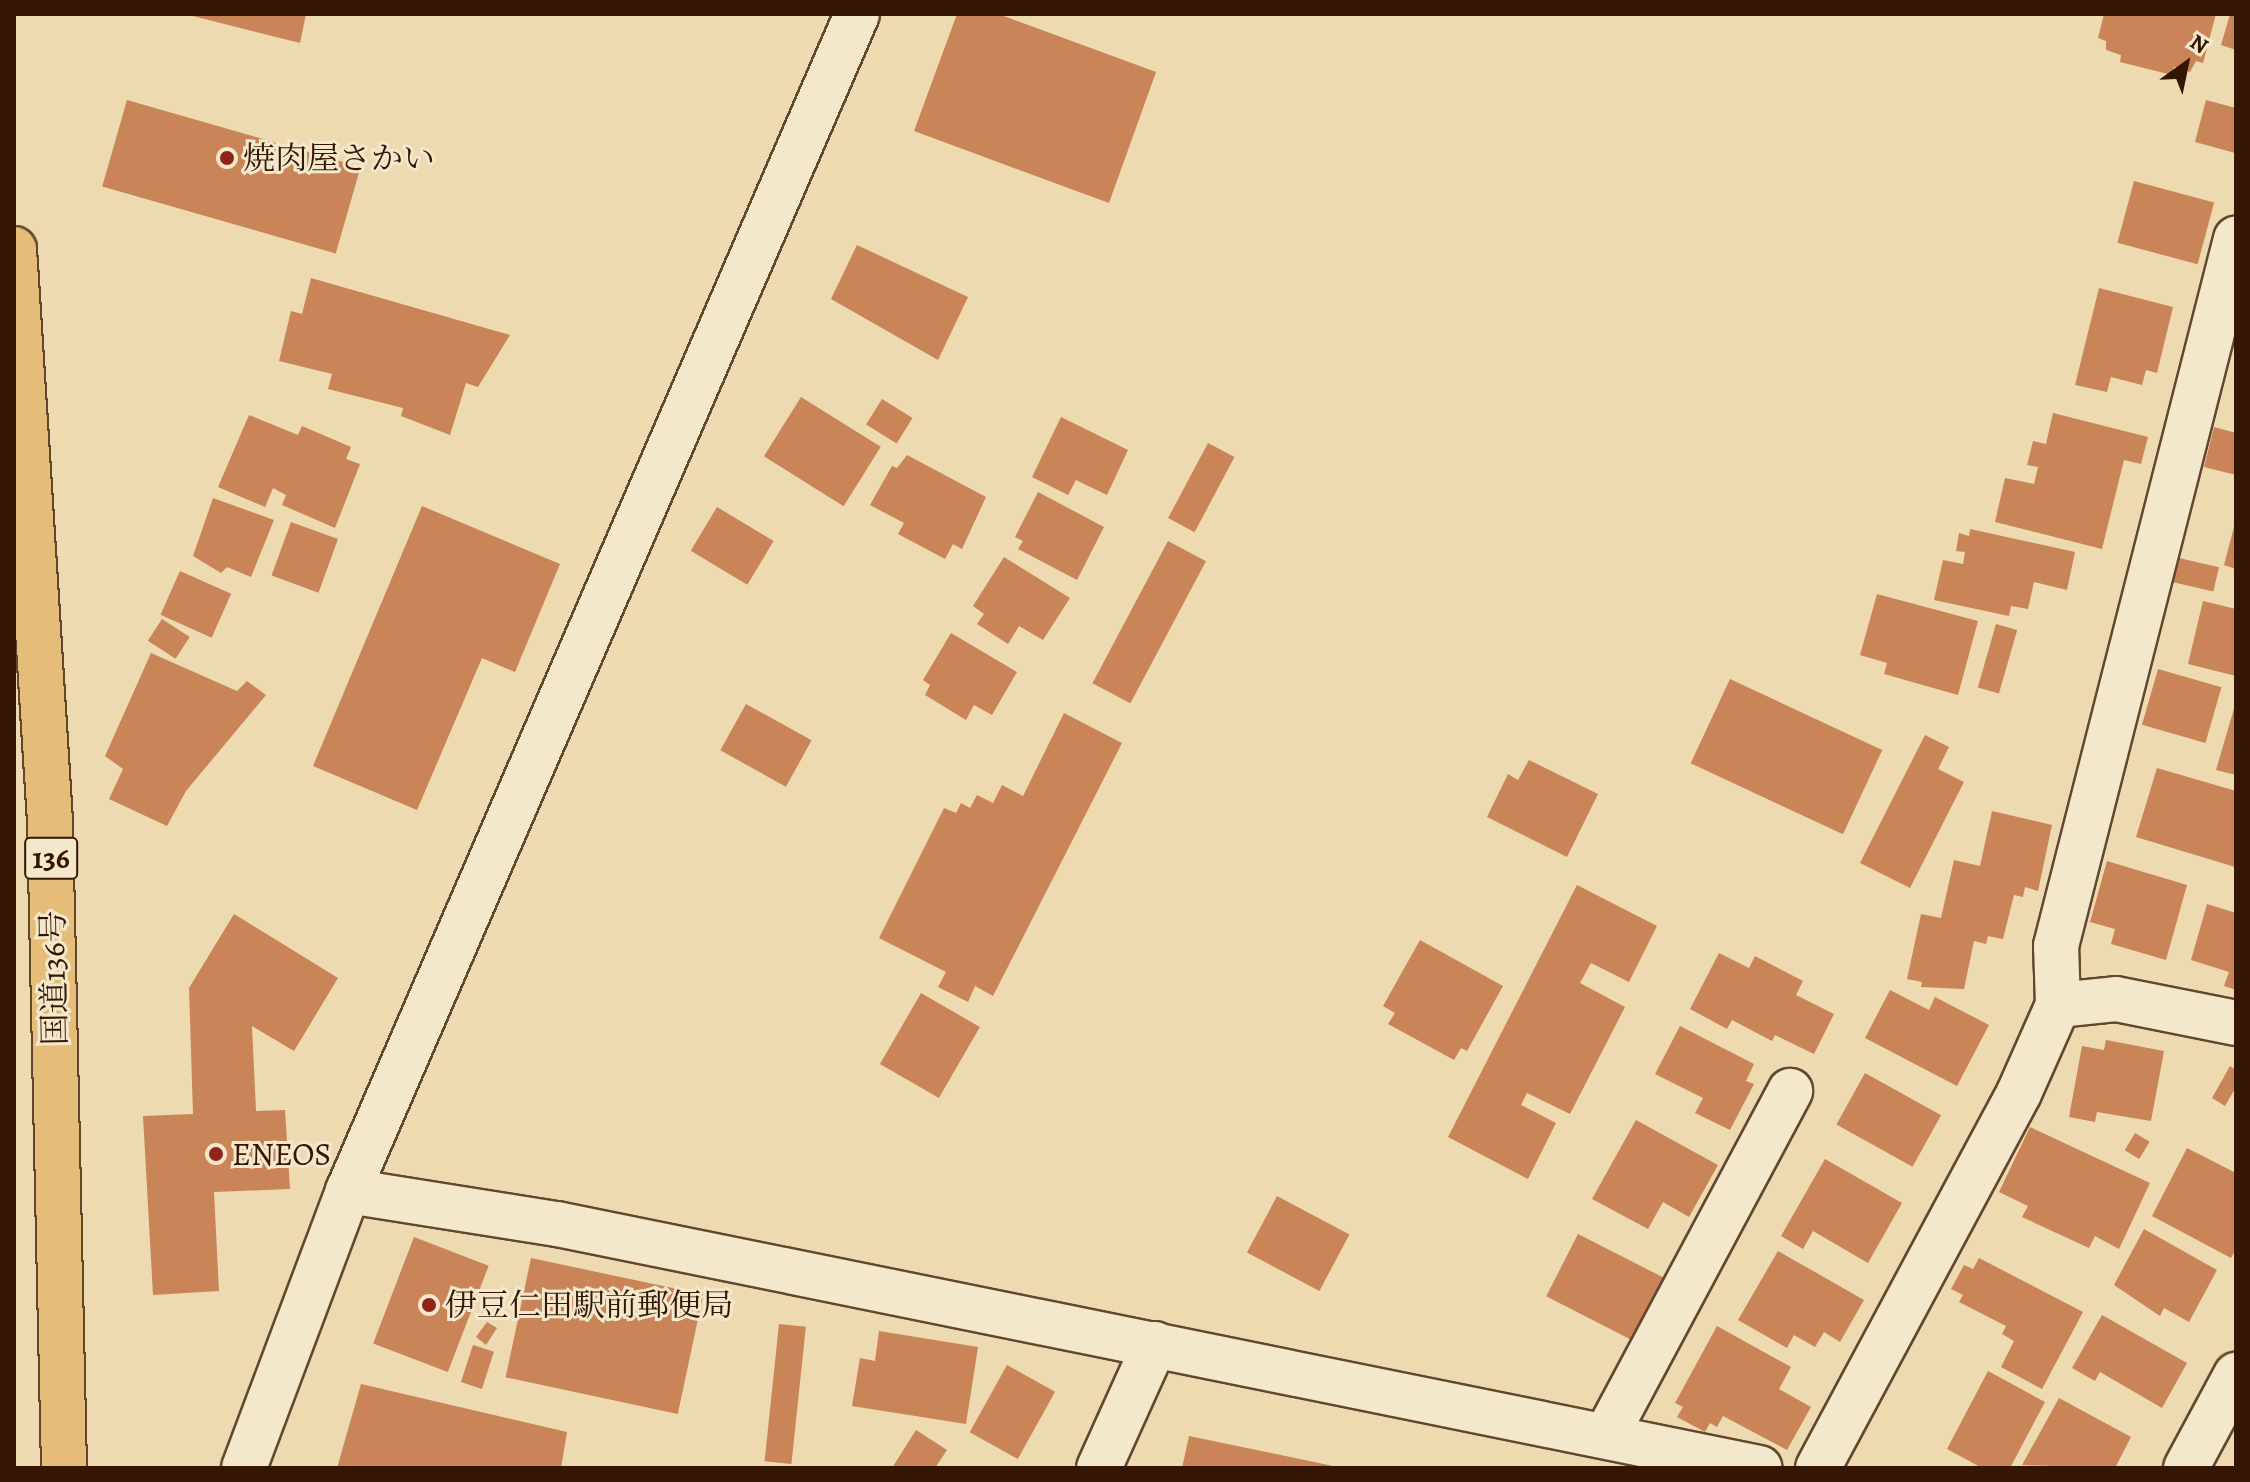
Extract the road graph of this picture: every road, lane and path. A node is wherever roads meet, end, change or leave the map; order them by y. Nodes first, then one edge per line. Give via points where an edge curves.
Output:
1 (857, 14) edge
2 (2236, 239) edge
3 (14, 249) edge
4 (2058, 1005) junction
5 (2236, 1023) edge
6 (1790, 1091) dead end
7 (348, 1191) junction
8 (1155, 1344) junction
9 (2236, 1375) edge
10 (1607, 1434) junction
11 (64, 1468) edge
12 (244, 1468) edge
13 (1099, 1468) edge
14 (1760, 1468) edge
15 (1818, 1468) edge
16 (2186, 1468) edge

1 - 7 street
2 - 4 street via 2056,946
3 - 11 highway, 国道136号 / 136 via 50,822
4 - 5 street via 2116,999
4 - 15 street via 2019,1093
6 - 10 street
7 - 8 street via 557,1224
7 - 12 street
8 - 10 street
8 - 13 street
9 - 16 street
10 - 14 street

